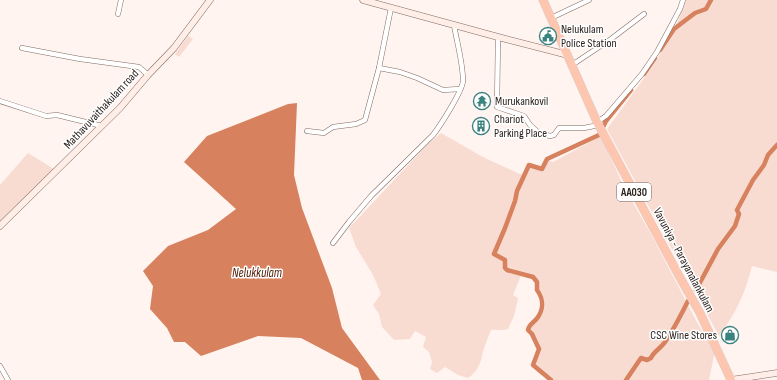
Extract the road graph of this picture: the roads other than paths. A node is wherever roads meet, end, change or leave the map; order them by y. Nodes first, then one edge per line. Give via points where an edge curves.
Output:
1 (121, 0) edge
2 (210, 0) edge
3 (363, 0) edge
4 (544, 0) edge
5 (589, 0) edge
6 (682, 0) edge
7 (391, 8) junction
8 (118, 14) dead end
9 (644, 14) dead end
10 (551, 18) junction
11 (454, 25) junction
12 (498, 37) junction
13 (22, 48) dead end
14 (568, 55) junction
15 (572, 65) junction
16 (379, 68) junction
17 (148, 75) junction
18 (460, 89) junction
19 (0, 101) edge
20 (598, 123) junction
21 (102, 126) junction
22 (307, 131) dead end
23 (0, 226) edge
24 (333, 243) dead end
25 (0, 366) edge
26 (777, 373) edge
27 (8, 380) edge
28 (731, 380) edge

1 - 8 street
2 - 17 street, Mathavuvaithakulam road via 174,48
3 - 7 street
4 - 10 highway, Vavuniya - Parayanalankulam / AA030
5 - 10 street
6 - 20 street via 680,9 657,52 642,74
7 - 11 street
7 - 16 street
9 - 15 street
10 - 14 highway, Vavuniya - Parayanalankulam / AA030
11 - 12 street
11 - 18 street via 462,67 463,82
12 - 14 street
12 - 20 street via 497,107 524,116 539,133 550,136 559,128 584,128
13 - 17 street via 139,67
14 - 15 highway, Vavuniya - Parayanalankulam / AA030
15 - 20 highway, Vavuniya - Parayanalankulam / AA030
16 - 18 street via 400,72 443,90
16 - 22 street via 365,120 333,127 324,133
17 - 21 street, Mathavuvaithakulam road
18 - 24 street via 433,135 371,196
19 - 21 street via 46,116 57,115
20 - 28 highway, Vavuniya - Parayanalankulam / AA030 via 700,313
21 - 23 street, Mathavuvaithakulam road
25 - 27 street
26 - 28 street

